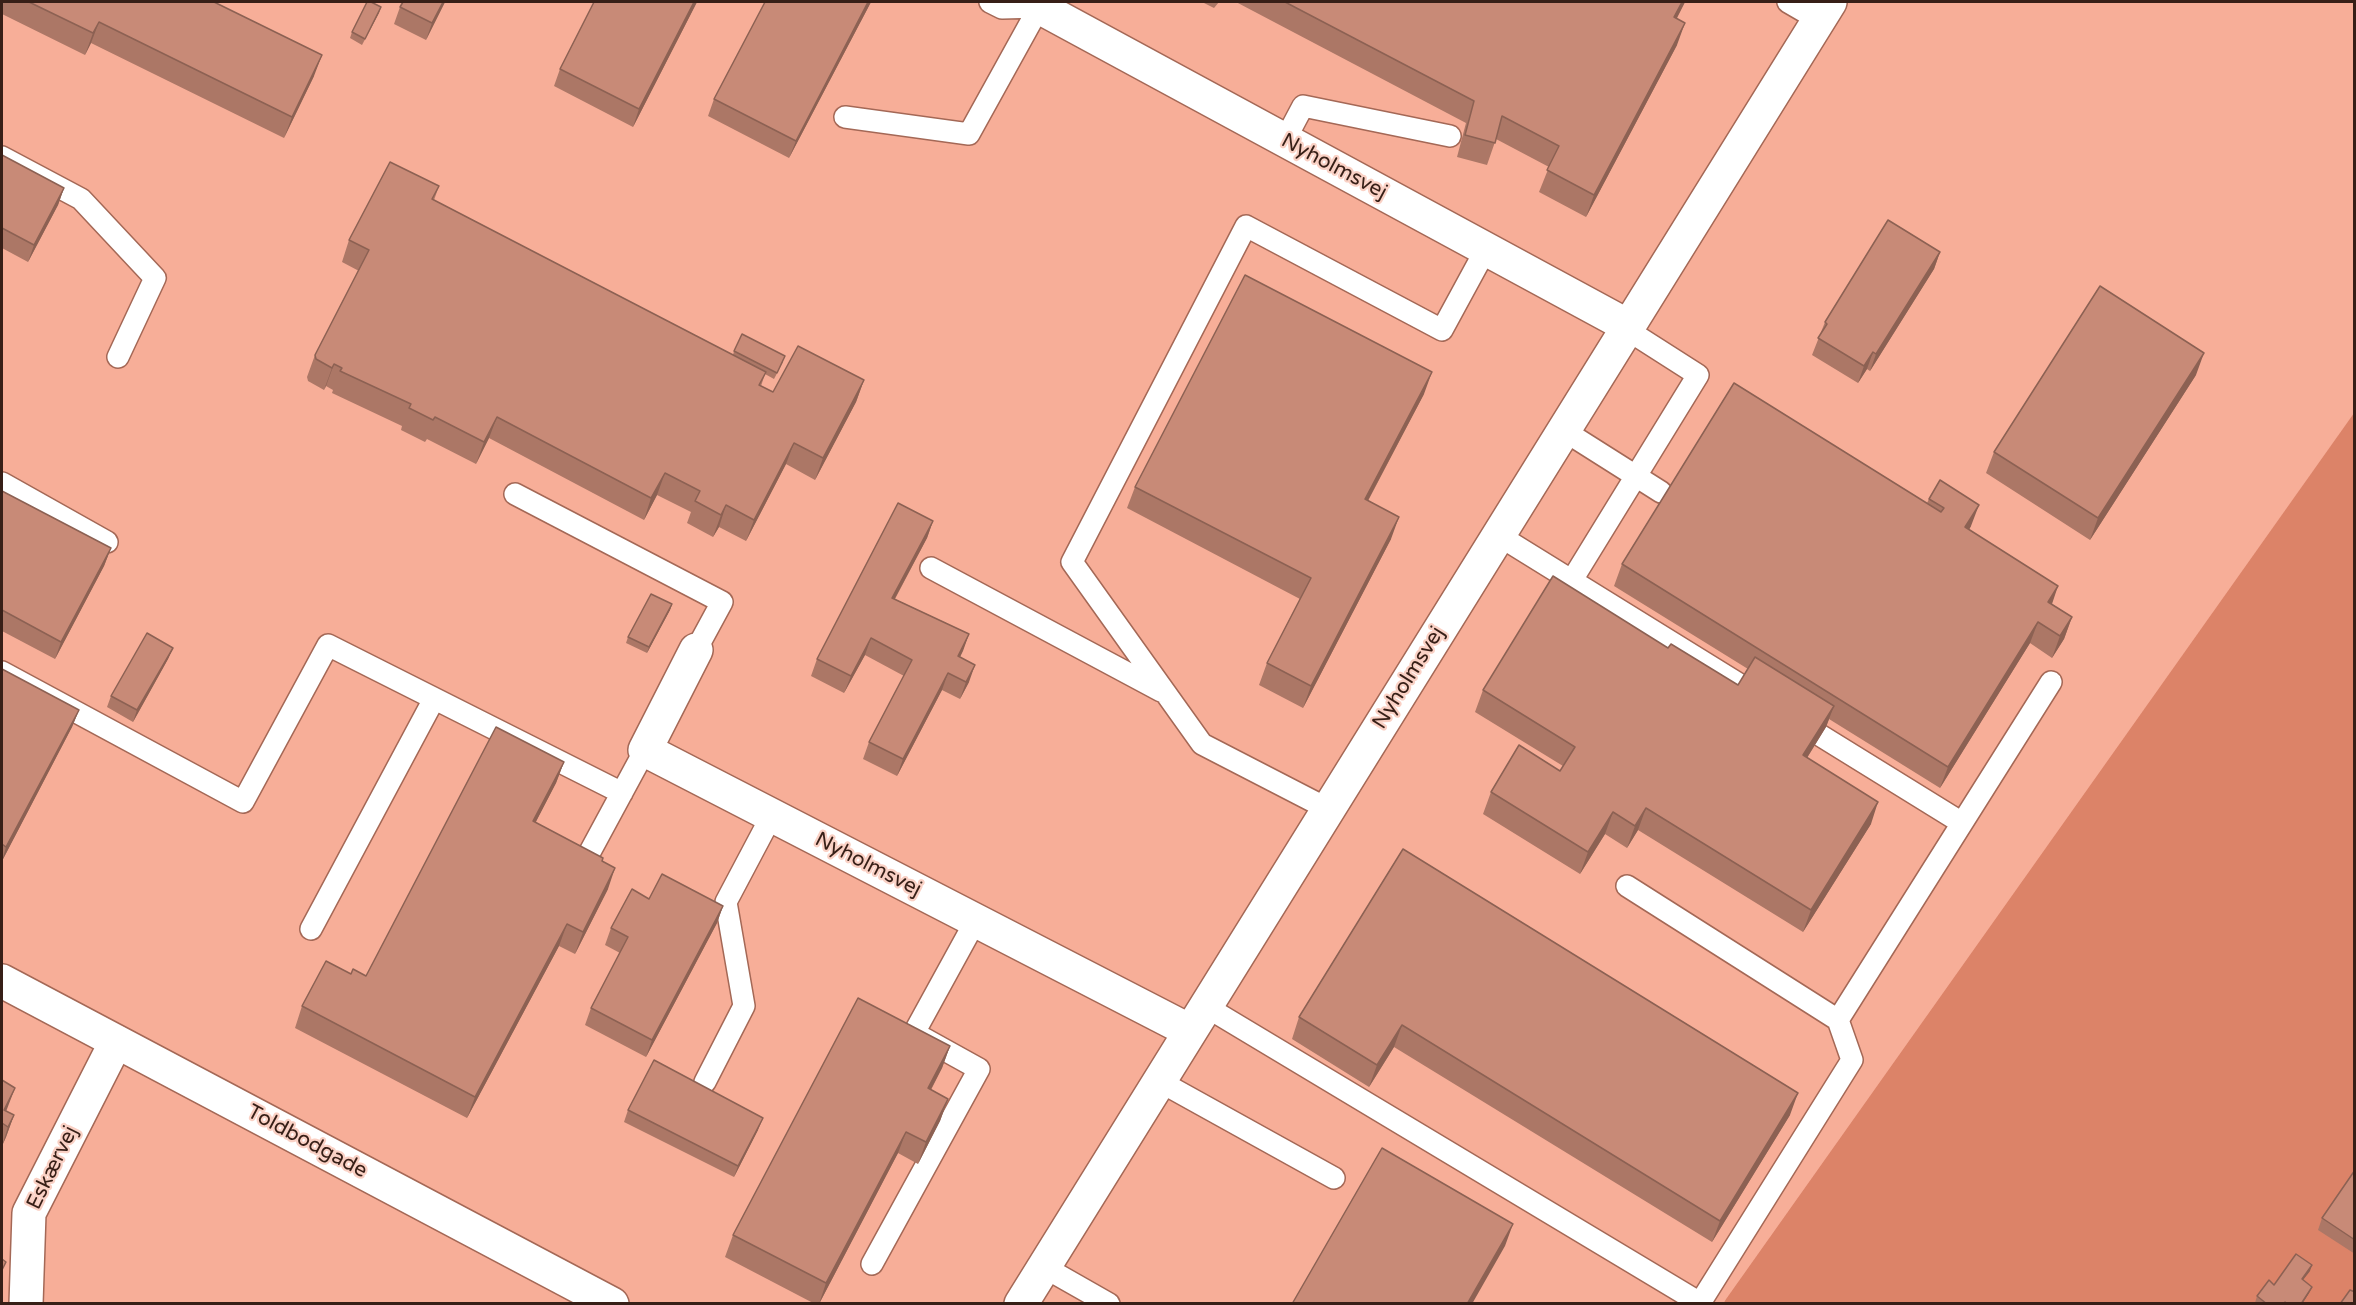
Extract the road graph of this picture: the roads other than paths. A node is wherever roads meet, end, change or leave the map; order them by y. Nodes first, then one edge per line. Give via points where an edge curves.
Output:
1 (990, 2) edge
2 (1788, 2) edge
3 (1040, 4) edge
4 (1825, 10) edge
5 (845, 117) dead end
6 (1450, 135) dead end
7 (1285, 140) junction
8 (2, 157) edge
9 (1486, 249) junction
10 (1627, 328) junction
11 (118, 357) dead end
12 (1563, 430) junction
13 (1636, 476) junction
14 (2, 483) edge
15 (1661, 492) dead end
16 (515, 494) dead end
17 (1498, 535) junction
18 (107, 542) dead end
19 (931, 568) dead end
20 (1572, 580) junction
21 (696, 650) joint
22 (2, 672) edge
23 (2050, 682) dead end
24 (1166, 694) junction
25 (434, 699) junction
26 (645, 750) junction
27 (622, 793) junction
28 (1328, 809) junction
29 (772, 815) junction
30 (1962, 823) junction
31 (585, 861) edge
32 (1627, 886) dead end
33 (976, 920) junction
34 (311, 929) dead end
35 (2, 981) edge
36 (1198, 1018) junction
37 (1838, 1020) junction
38 (116, 1042) junction
39 (1159, 1081) junction
40 (705, 1082) dead end
41 (1334, 1178) dead end
42 (872, 1264) dead end
43 (1044, 1267) junction
44 (26, 1304) edge
45 (612, 1304) edge
46 (1022, 1304) edge
47 (1108, 1304) edge

1 - 3 lane via 1002,8
2 - 4 lane
3 - 5 lane via 969,134
3 - 7 street, Nyholmsvej
4 - 10 street, Nyholmsvej
6 - 7 lane via 1303,106
7 - 9 street, Nyholmsvej
8 - 11 lane via 81,199 155,278
9 - 10 street, Nyholmsvej
9 - 24 lane via 1442,330 1246,226 1072,562
10 - 12 street, Nyholmsvej
10 - 13 lane via 1698,375
12 - 13 lane
12 - 17 street, Nyholmsvej
13 - 15 lane
13 - 20 lane
14 - 18 lane
16 - 21 lane via 722,602
17 - 20 lane
17 - 28 street, Nyholmsvej
19 - 24 lane
20 - 30 lane
21 - 26 street
22 - 25 lane via 243,802 328,645
23 - 30 lane
24 - 28 lane via 1203,744
25 - 27 lane
25 - 34 lane
26 - 27 lane
26 - 29 street, Nyholmsvej
27 - 31 lane
28 - 36 street, Nyholmsvej
29 - 33 street, Nyholmsvej
29 - 40 lane via 726,902 744,1006
30 - 37 lane
32 - 37 lane
33 - 36 street, Nyholmsvej
33 - 42 lane via 914,1033 980,1069
35 - 38 street, Toldbodgade
36 - 37 lane via 1700,1304 1852,1060
36 - 39 street, Nyholmsvej
38 - 44 street, Eskærvej via 29,1214
38 - 45 street, Toldbodgade
39 - 41 lane
39 - 43 street, Nyholmsvej
43 - 46 street, Nyholmsvej
43 - 47 lane

